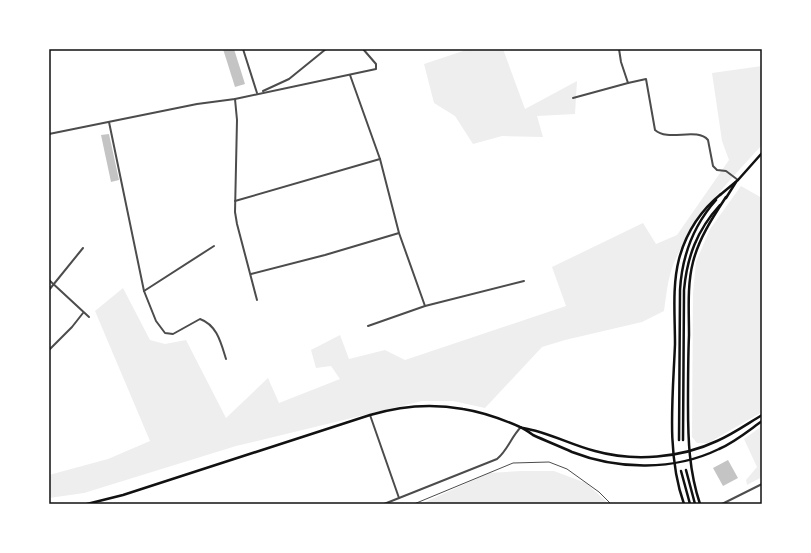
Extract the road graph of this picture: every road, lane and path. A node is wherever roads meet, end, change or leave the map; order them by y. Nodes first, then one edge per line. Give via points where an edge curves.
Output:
1 (243, 49) edge
2 (326, 49) edge
3 (362, 49) edge
4 (619, 49) edge
5 (350, 75) junction
6 (628, 83) junction
7 (256, 94) junction
8 (573, 98) dead end
9 (235, 99) junction
10 (109, 122) junction
11 (49, 134) edge
12 (762, 154) edge
13 (380, 159) junction
14 (738, 180) junction
15 (721, 194) junction
16 (726, 197) junction
17 (235, 201) junction
18 (399, 233) junction
19 (214, 246) dead end
20 (83, 248) dead end
21 (251, 274) junction
22 (49, 280) edge
23 (524, 280) dead end
24 (54, 285) junction
25 (49, 290) edge
26 (144, 291) junction
27 (257, 300) dead end
28 (425, 306) junction
29 (83, 312) junction
30 (89, 317) dead end
31 (368, 326) dead end
32 (49, 350) edge
33 (226, 359) dead end
34 (370, 415) junction
35 (762, 415) edge
36 (762, 421) edge
37 (521, 427) junction
38 (679, 440) dead end
39 (683, 440) dead end
40 (687, 451) junction
41 (675, 454) junction
42 (688, 460) junction
43 (675, 463) junction
44 (686, 470) dead end
45 (681, 471) dead end
46 (762, 484) edge
47 (400, 498) junction
48 (87, 504) edge
49 (384, 504) edge
50 (414, 504) edge
51 (611, 504) edge
52 (684, 504) edge
53 (690, 504) edge
54 (695, 504) edge
55 (700, 504) edge
56 (722, 504) edge

1 - 7 street
2 - 7 street via 289,79
3 - 5 street via 376,64 376,69
4 - 6 street
5 - 7 street
5 - 13 street
6 - 8 street
6 - 14 street via 646,79 657,132 669,135 698,135 706,138 713,166
7 - 9 street
9 - 10 street
9 - 17 street
10 - 11 street
10 - 26 street
12 - 14 main road
13 - 17 street
13 - 18 street
14 - 15 main road
14 - 16 main road
15 - 38 main road via 708,209 693,234 682,270
15 - 41 main road via 694,224 685,241 677,269 673,367
16 - 39 main road via 698,235 686,269
16 - 40 main road via 701,238 691,271
17 - 21 street via 237,224
18 - 21 street
18 - 28 street
19 - 26 street
20 - 24 street
21 - 27 street
22 - 24 street
23 - 28 street
24 - 25 street
24 - 29 street
26 - 33 street via 156,321 166,333 173,334 200,319 208,322 218,335
28 - 31 street
29 - 30 street
29 - 32 street
34 - 37 main road via 413,406 450,406 475,411
34 - 47 street
34 - 48 main road
35 - 40 main road via 721,439
36 - 42 main road via 729,444 709,454
37 - 41 main road via 607,454 639,457
37 - 43 main road via 572,452 606,462 639,465
37 - 47 street via 514,434 505,452 497,459
40 - 41 main road
40 - 42 main road
41 - 43 main road
42 - 43 main road
42 - 55 main road
43 - 52 main road
44 - 54 main road
45 - 53 main road
46 - 56 street
47 - 49 street
50 - 51 lane via 512,464 549,462 568,469

